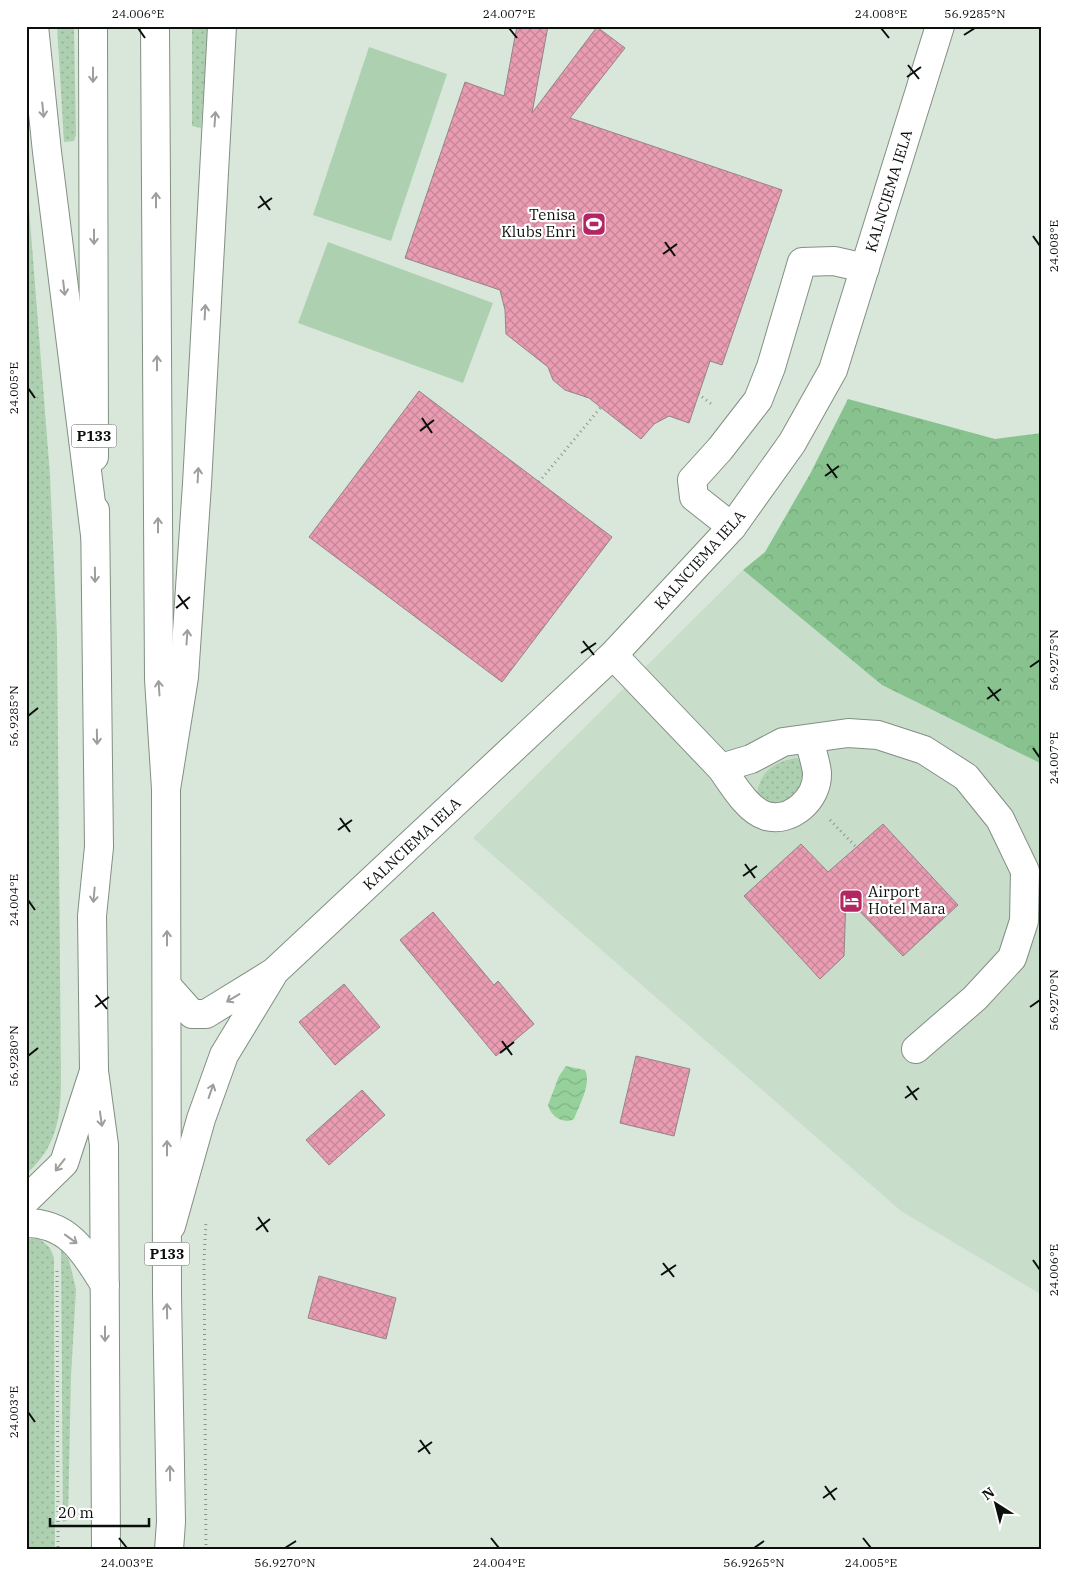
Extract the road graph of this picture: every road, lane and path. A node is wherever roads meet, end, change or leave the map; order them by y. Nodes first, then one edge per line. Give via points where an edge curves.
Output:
1 (34, 26) edge
2 (93, 26) edge
3 (156, 26) edge
4 (222, 26) edge
5 (940, 26) edge
6 (865, 268) junction
7 (601, 407) dead end
8 (539, 482) dead end
9 (732, 527) junction
10 (95, 535) junction
11 (613, 655) junction
12 (808, 739) junction
13 (720, 768) junction
14 (166, 789) junction
15 (824, 814) dead end
16 (857, 848) dead end
17 (274, 972) junction
18 (168, 987) junction
19 (916, 1049) dead end
20 (94, 1071) junction
21 (26, 1200) edge
22 (207, 1213) dead end
23 (26, 1223) edge
24 (55, 1228) junction
25 (167, 1238) junction
26 (104, 1285) junction
27 (106, 1471) junction
28 (171, 1522) junction
29 (58, 1550) edge
30 (92, 1550) edge
31 (106, 1550) edge
32 (169, 1550) edge
33 (176, 1550) edge
34 (206, 1550) edge

1 -> 10 main road
2 -> 10 main road, P133
14 -> 3 main road, P133 via 159,679
14 -> 4 main road via 184,677
5 - 6 main road, KALNCIEMA IELA
6 - 9 main road, KALNCIEMA IELA via 833,370 792,443
6 - 9 main road via 834,261 802,262 758,400 692,480 694,497
7 - 8 path
9 - 11 main road, KALNCIEMA IELA
10 -> 20 main road, P133 via 99,847 92,916
11 - 13 main road
11 - 17 main road, KALNCIEMA IELA
12 - 13 main road via 783,742 751,759
12 - 13 main road via 817,773 814,788 804,806 786,816 765,816 750,806
12 - 19 main road via 848,733 878,735 924,750 966,777 1000,819 1025,871 1024,922 1012,958 975,998
18 -> 14 main road, P133
15 - 16 path
17 -> 18 main road, KALNCIEMA IELA via 206,1014 192,1014
25 -> 17 main road, KALNCIEMA IELA via 201,1118 224,1055
25 -> 18 main road, P133
20 -> 21 main road via 64,1164
20 -> 26 main road, P133 via 104,1145
22 - 34 path via 204,1259
23 - 24 main road
24 -> 26 main road via 81,1246
24 - 29 path
28 -> 25 main road, P133
26 -> 27 main road, P133
27 - 30 main road
27 - 31 main road, P133
28 - 32 main road, P133
28 - 33 main road

